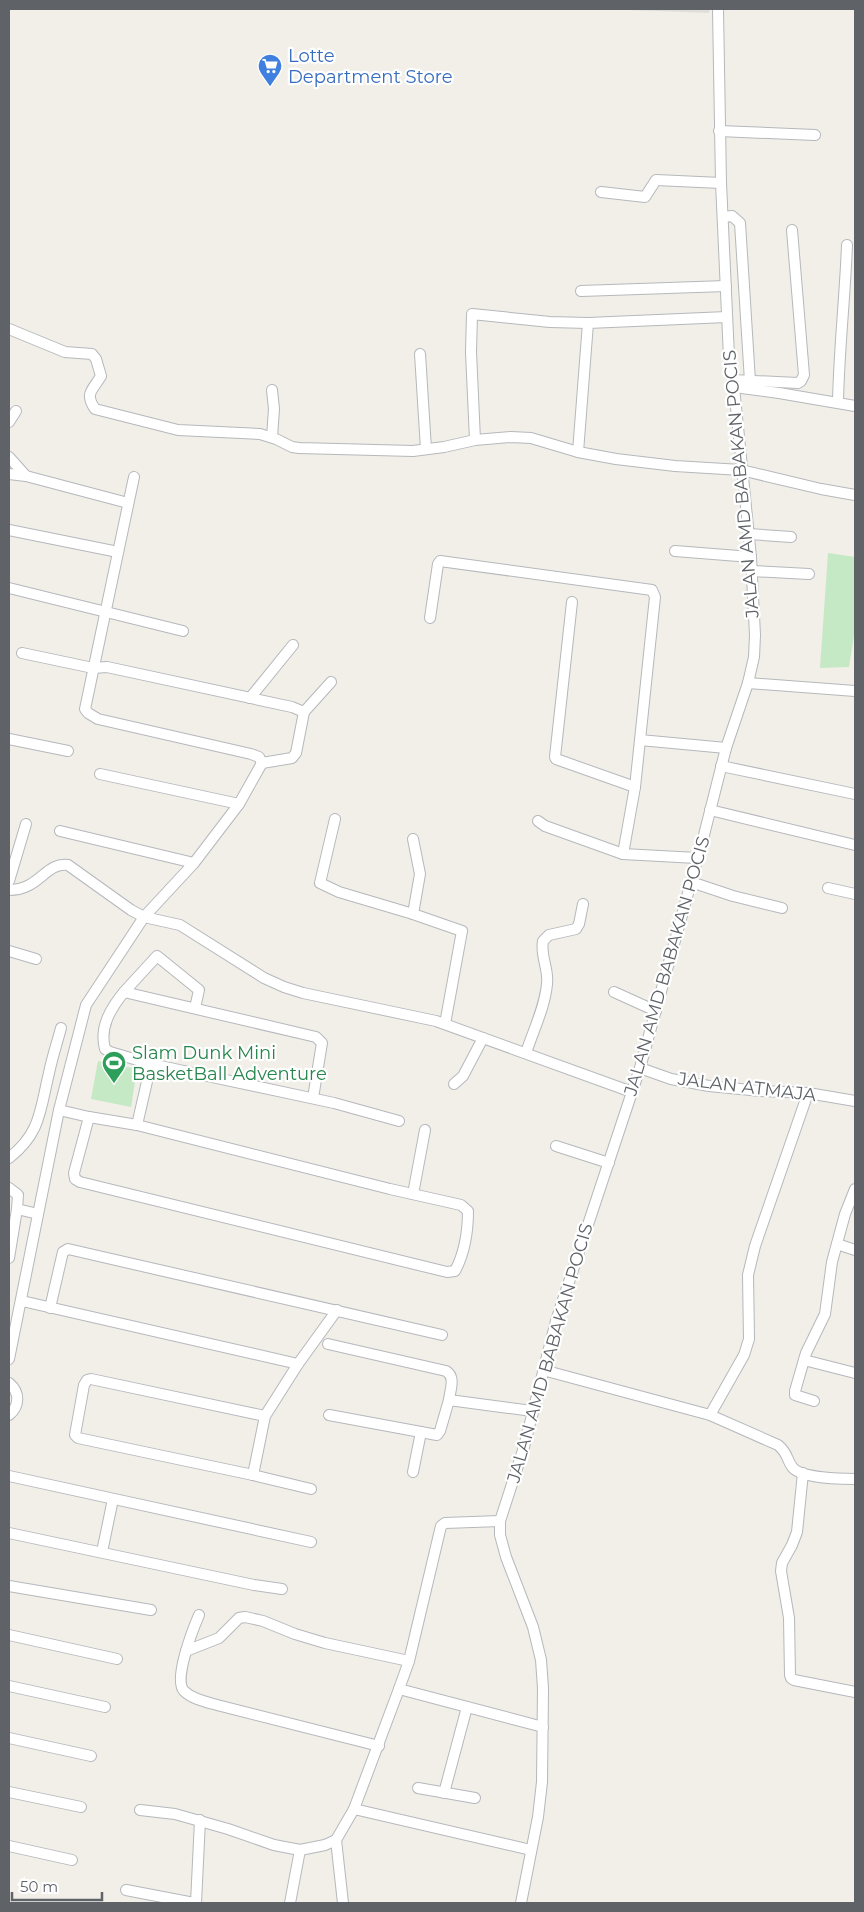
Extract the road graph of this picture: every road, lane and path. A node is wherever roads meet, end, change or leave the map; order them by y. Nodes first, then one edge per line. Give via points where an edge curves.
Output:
1 (718, 9) edge
2 (720, 131) junction
3 (815, 135) dead end
4 (720, 184) junction
5 (600, 192) dead end
6 (723, 217) junction
7 (792, 230) dead end
8 (847, 244) dead end
9 (726, 286) junction
10 (581, 291) dead end
11 (727, 317) junction
12 (588, 323) junction
13 (9, 329) edge
14 (420, 354) dead end
15 (750, 381) junction
16 (733, 383) junction
17 (272, 390) dead end
18 (838, 402) junction
19 (855, 406) edge
20 (16, 411) dead end
21 (9, 422) edge
22 (272, 437) junction
23 (475, 440) junction
24 (426, 449) junction
25 (578, 452) junction
26 (9, 457) edge
27 (742, 470) junction
28 (9, 474) edge
29 (26, 476) junction
30 (134, 477) dead end
31 (855, 495) edge
32 (128, 503) junction
33 (9, 530) edge
34 (749, 534) junction
35 (791, 537) dead end
36 (675, 551) dead end
37 (118, 552) junction
38 (751, 557) junction
39 (752, 571) junction
40 (809, 574) dead end
41 (9, 588) edge
42 (572, 602) dead end
43 (105, 612) junction
44 (430, 618) dead end
45 (183, 631) dead end
46 (293, 645) dead end
47 (22, 653) dead end
48 (93, 668) junction
49 (331, 682) dead end
50 (748, 683) junction
51 (855, 691) edge
52 (250, 698) junction
53 (304, 712) junction
54 (9, 739) edge
55 (640, 740) junction
56 (726, 748) junction
57 (68, 751) dead end
58 (262, 763) junction
59 (722, 766) junction
60 (100, 774) dead end
61 (634, 787) junction
62 (855, 794) edge
63 (239, 804) junction
64 (710, 810) junction
65 (335, 819) dead end
66 (538, 821) dead end
67 (26, 824) dead end
68 (60, 831) dead end
69 (413, 839) dead end
70 (855, 845) edge
71 (623, 854) junction
72 (698, 858) junction
73 (194, 863) junction
74 (9, 882) edge
75 (691, 882) junction
76 (828, 888) dead end
77 (9, 890) edge
78 (855, 894) edge
79 (582, 904) dead end
80 (782, 908) dead end
81 (414, 914) junction
82 (144, 917) junction
83 (9, 951) edge
84 (36, 959) dead end
85 (124, 992) junction
86 (614, 992) dead end
87 (195, 1008) junction
88 (656, 1011) junction
89 (445, 1024) junction
90 (61, 1028) dead end
91 (483, 1038) junction
92 (526, 1053) junction
93 (152, 1064) junction
94 (640, 1068) junction
95 (454, 1084) dead end
96 (632, 1092) junction
97 (808, 1093) junction
98 (313, 1098) junction
99 (855, 1101) edge
100 (59, 1110) junction
101 (89, 1117) junction
102 (399, 1121) dead end
103 (137, 1126) junction
104 (425, 1130) dead end
105 (556, 1146) dead end
106 (9, 1158) edge
107 (608, 1163) junction
108 (9, 1188) edge
109 (855, 1189) edge
110 (413, 1194) junction
111 (17, 1209) junction
112 (38, 1214) junction
113 (11, 1229) edge
114 (837, 1244) junction
115 (855, 1250) edge
116 (9, 1258) edge
117 (22, 1301) junction
118 (50, 1308) junction
119 (337, 1310) junction
120 (442, 1335) dead end
121 (328, 1344) dead end
122 (9, 1358) edge
123 (804, 1360) junction
124 (298, 1364) junction
125 (543, 1370) junction
126 (855, 1373) edge
127 (9, 1384) edge
128 (449, 1400) junction
129 (814, 1401) dead end
130 (532, 1411) junction
131 (9, 1415) edge
132 (329, 1415) dead end
133 (710, 1415) junction
134 (266, 1416) junction
135 (421, 1432) junction
136 (413, 1472) dead end
137 (803, 1472) junction
138 (253, 1474) junction
139 (9, 1476) edge
140 (855, 1479) edge
141 (310, 1489) dead end
142 (113, 1500) junction
143 (500, 1521) junction
144 (9, 1533) edge
145 (312, 1542) dead end
146 (102, 1552) junction
147 (9, 1586) edge
148 (282, 1589) dead end
149 (151, 1610) dead end
150 (199, 1616) dead end
151 (9, 1635) edge
152 (186, 1651) junction
153 (117, 1659) dead end
154 (409, 1661) junction
155 (9, 1686) edge
156 (399, 1689) junction
157 (855, 1692) edge
158 (105, 1706) dead end
159 (467, 1707) junction
160 (543, 1728) junction
161 (9, 1738) edge
162 (379, 1746) junction
163 (92, 1756) dead end
164 (418, 1788) dead end
165 (9, 1792) edge
166 (444, 1793) junction
167 (475, 1798) dead end
168 (81, 1807) dead end
169 (354, 1809) junction
170 (140, 1810) dead end
171 (200, 1820) junction
172 (336, 1840) junction
173 (9, 1846) edge
174 (300, 1850) junction
175 (532, 1850) junction
176 (72, 1860) dead end
177 (126, 1890) dead end
178 (195, 1903) edge
179 (290, 1903) edge
180 (343, 1903) edge
181 (521, 1903) edge

1 - 2 street, JALAN AMD BABAKAN POCIS
2 - 3 street
2 - 4 street, JALAN AMD BABAKAN POCIS
4 - 5 street via 656,180 645,196
4 - 6 street, JALAN AMD BABAKAN POCIS
6 - 9 street, JALAN AMD BABAKAN POCIS
6 - 15 street via 732,216 740,222
7 - 15 street via 804,375 798,383
8 - 18 street
9 - 10 street
9 - 11 street, JALAN AMD BABAKAN POCIS
11 - 12 street
11 - 16 street, JALAN AMD BABAKAN POCIS
12 - 23 street via 471,315
12 - 25 street
13 - 22 street via 65,352 92,354 101,376 90,391 90,402 102,412 178,430
14 - 24 street
15 - 16 street
16 - 18 street
16 - 27 street, JALAN AMD BABAKAN POCIS
17 - 22 street
18 - 19 street
20 - 21 street
22 - 24 street via 298,448 357,451
23 - 24 street
23 - 25 street via 531,438
25 - 27 street via 643,463
26 - 29 street
27 - 31 street
27 - 34 street, JALAN AMD BABAKAN POCIS
28 - 29 street
29 - 32 street
30 - 32 street
32 - 37 street
33 - 37 street
34 - 35 street
34 - 38 street, JALAN AMD BABAKAN POCIS
36 - 38 street
37 - 43 street
38 - 39 street, JALAN AMD BABAKAN POCIS
39 - 40 street
39 - 50 street, JALAN AMD BABAKAN POCIS via 755,635
41 - 43 street
42 - 61 street via 555,757
43 - 45 street
43 - 48 street
44 - 55 street via 440,561 652,590 655,597
46 - 52 street
47 - 48 street
48 - 52 street via 107,667
48 - 58 street via 86,710 92,717 251,754 259,757
49 - 53 street
50 - 51 street
50 - 56 street, JALAN AMD BABAKAN POCIS
52 - 53 street
53 - 58 street via 296,753 292,758
54 - 57 street
55 - 56 street
55 - 61 street
56 - 59 street, JALAN AMD BABAKAN POCIS
58 - 63 street
59 - 62 street
59 - 64 street, JALAN AMD BABAKAN POCIS
60 - 63 street
61 - 71 street
63 - 73 street
64 - 70 street
64 - 72 street, JALAN AMD BABAKAN POCIS
65 - 81 street via 320,883 339,892
66 - 71 street
67 - 74 street
68 - 73 street
69 - 81 street via 420,874
71 - 72 street
72 - 75 street, JALAN AMD BABAKAN POCIS
73 - 82 street
75 - 80 street
75 - 88 street, JALAN AMD BABAKAN POCIS
76 - 78 street
77 - 82 street via 26,888 53,866 68,865
79 - 92 street via 576,929 550,935 543,941 547,986
81 - 89 street via 462,931
82 - 89 street via 167,921 192,931 264,978 284,987
82 - 100 street via 86,1005
83 - 84 street
85 - 87 street
85 - 87 street via 158,956 199,990
85 - 93 street via 107,1016 105,1049
86 - 88 street
87 - 98 street via 316,1037 322,1043
88 - 94 street, JALAN AMD BABAKAN POCIS
89 - 91 street
90 - 106 street via 39,1119 31,1136
91 - 92 street
91 - 95 street via 462,1076
92 - 96 street
93 - 98 street
93 - 103 street
94 - 96 street, JALAN AMD BABAKAN POCIS
94 - 97 street, JALAN ATMAJA via 671,1079 709,1086
96 - 107 street, JALAN AMD BABAKAN POCIS
97 - 99 street, JALAN ATMAJA
97 - 133 street via 748,1275 749,1339 744,1355
98 - 102 street
100 - 101 street
100 - 112 street
101 - 103 street
101 - 110 street via 74,1173 80,1182 455,1272 460,1261 468,1211 461,1205
103 - 110 street
104 - 110 street
105 - 107 street
107 - 125 street, JALAN AMD BABAKAN POCIS
108 - 111 street via 18,1195
109 - 114 street
111 - 112 street
111 - 113 street
112 - 117 street
113 - 116 street
114 - 115 street
114 - 123 street via 825,1314
117 - 118 street
117 - 122 street
118 - 119 street via 63,1252 68,1249
118 - 124 street
119 - 120 street
119 - 124 street
121 - 128 street via 446,1371 452,1378
123 - 126 street
123 - 129 street via 795,1396
124 - 134 street
125 - 130 street, JALAN AMD BABAKAN POCIS
125 - 133 street
127 - 131 street via 14,1387 18,1398
128 - 130 street
128 - 135 street via 439,1433
130 - 143 street, JALAN AMD BABAKAN POCIS
132 - 135 street
133 - 137 street via 778,1445 792,1467
134 - 138 street
134 - 138 street via 92,1379 84,1385 76,1437
135 - 136 street
137 - 140 street via 825,1478
137 - 157 street via 797,1532 781,1571 788,1618 790,1675 794,1680
138 - 141 street
139 - 142 street
142 - 145 street
142 - 146 street
143 - 154 street via 445,1523 441,1526
143 - 160 street, JALAN AMD BABAKAN POCIS via 506,1557 533,1628 541,1660
144 - 146 street
146 - 148 street
147 - 149 street
150 - 152 street
151 - 153 street
152 - 154 street via 219,1638 239,1618 245,1617 325,1643
152 - 162 street via 180,1682 184,1692 190,1696
154 - 156 street
155 - 158 street
156 - 159 street
156 - 162 street
159 - 160 street
159 - 166 street
160 - 175 street, JALAN AMD BABAKAN POCIS via 542,1782
161 - 163 street
162 - 169 street
164 - 166 street
165 - 168 street
166 - 167 street
169 - 172 street
169 - 175 street
170 - 171 street
171 - 174 street via 274,1845
171 - 178 street
172 - 174 street
172 - 180 street
173 - 176 street
174 - 179 street
175 - 181 street, JALAN AMD BABAKAN POCIS
177 - 178 street

